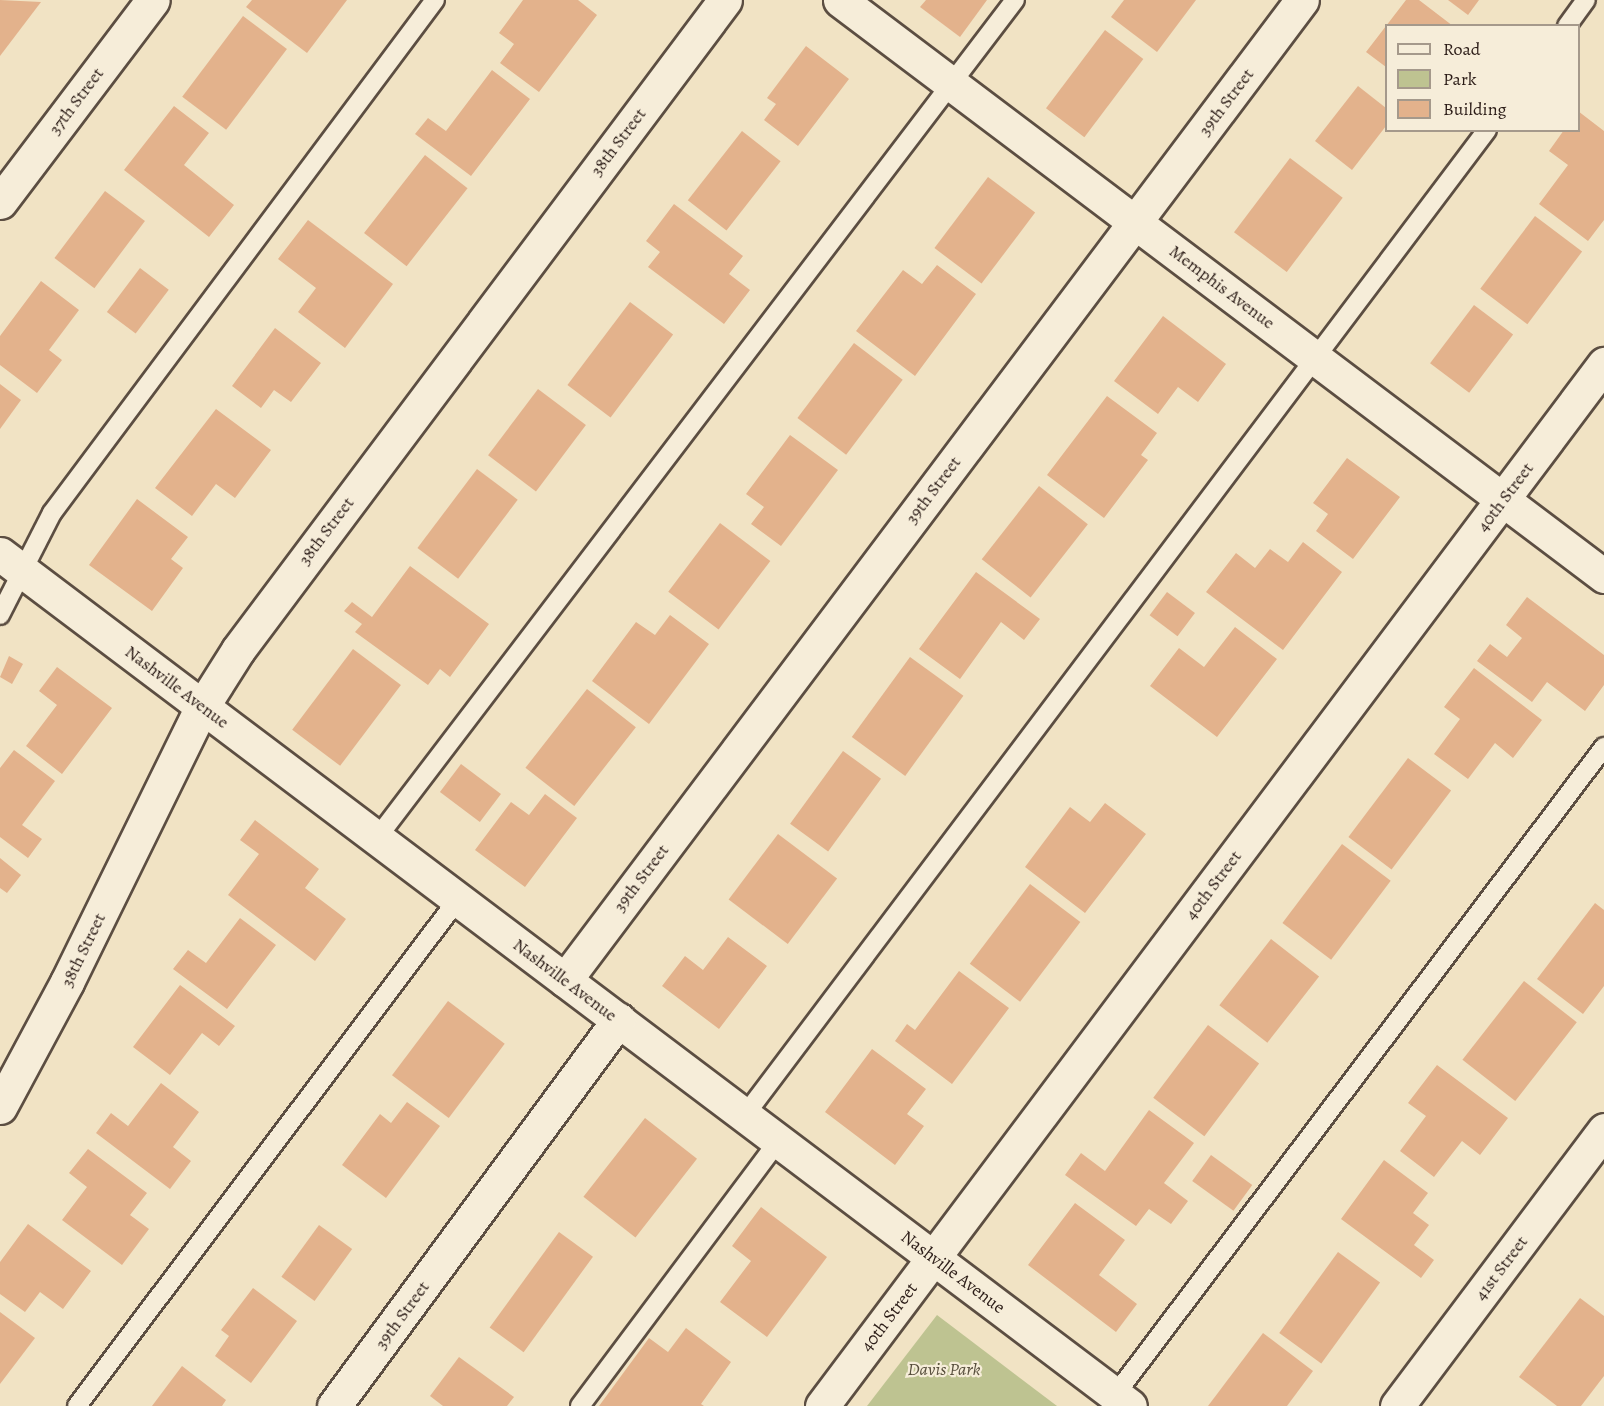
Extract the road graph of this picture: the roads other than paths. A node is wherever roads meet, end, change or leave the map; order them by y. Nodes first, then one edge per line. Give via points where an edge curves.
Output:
1 (153, 0) edge
2 (435, 0) edge
3 (724, 0) edge
4 (840, 0) edge
5 (1015, 0) edge
6 (1302, 0) edge
7 (1586, 0) edge
8 (1568, 24) edge
9 (952, 84) junction
10 (1485, 132) edge
11 (0, 202) edge
12 (1135, 222) junction
13 (1315, 357) junction
14 (1604, 364) edge
15 (1503, 499) junction
16 (12, 563) edge
17 (1604, 576) edge
18 (0, 615) edge
19 (202, 707) junction
20 (1604, 747) edge
21 (377, 838) junction
22 (458, 899) junction
23 (565, 980) junction
24 (618, 1020) junction
25 (0, 1107) edge
26 (745, 1116) junction
27 (1604, 1130) edge
28 (778, 1141) junction
29 (933, 1257) junction
30 (1122, 1400) edge
31 (77, 1406) edge
32 (334, 1406) edge
33 (580, 1406) edge
34 (822, 1406) edge
35 (1397, 1406) edge

1 - 11 street, 37th Street
2 - 16 lane
3 - 19 street, 38th Street via 278,596
4 - 9 street, Memphis Avenue
5 - 9 lane
6 - 12 street, 39th Street
7 - 8 lane
9 - 12 street, Memphis Avenue
9 - 21 lane
10 - 13 lane
12 - 13 street, Memphis Avenue
12 - 23 street, 39th Street
13 - 15 street, Memphis Avenue
13 - 26 lane
14 - 15 street, 40th Street
15 - 17 street, Memphis Avenue
15 - 29 street, 40th Street
16 - 18 lane
16 - 19 street, Nashville Avenue
19 - 21 street, Nashville Avenue
19 - 25 street, 38th Street via 67,982
20 - 30 lane
21 - 22 street, Nashville Avenue
22 - 23 street, Nashville Avenue
22 - 31 lane
23 - 24 street, Nashville Avenue
24 - 26 street, Nashville Avenue
24 - 32 street, 39th Street
26 - 28 street, Nashville Avenue
27 - 35 street, 41st Street
28 - 29 street, Nashville Avenue
28 - 33 lane
29 - 30 street, Nashville Avenue
29 - 34 street, 40th Street

